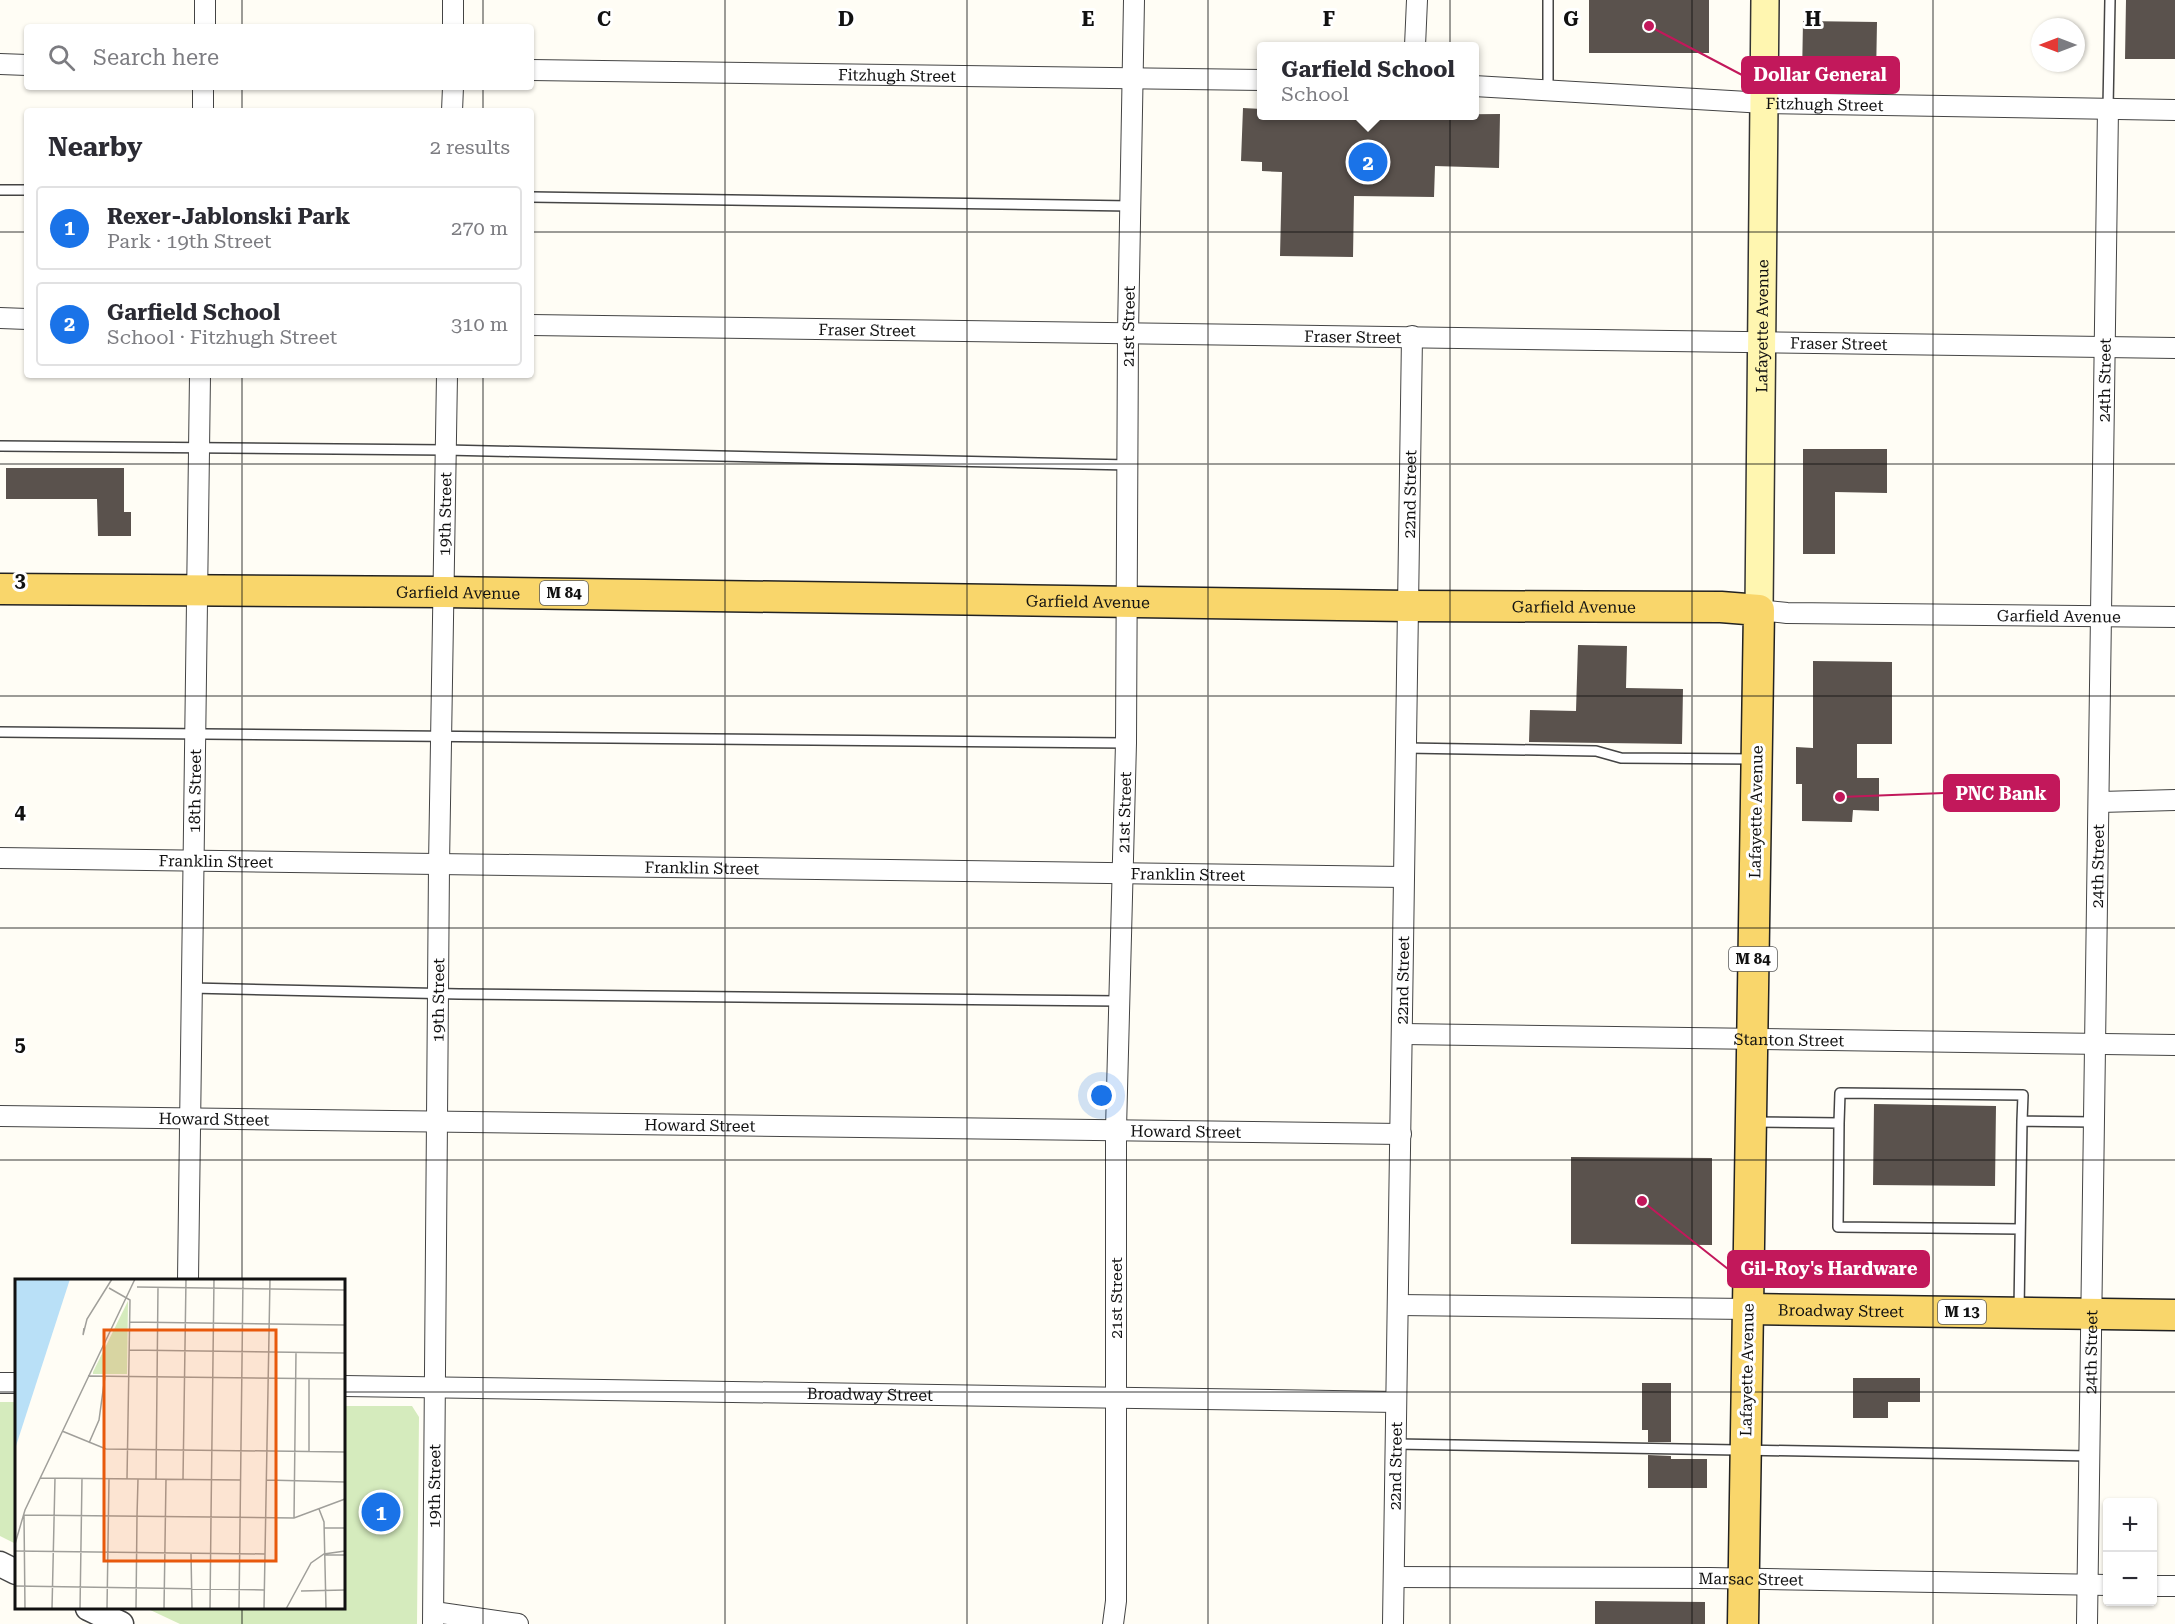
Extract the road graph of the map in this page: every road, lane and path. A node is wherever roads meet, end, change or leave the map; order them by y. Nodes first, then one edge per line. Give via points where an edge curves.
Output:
1 (205, 0) edge
2 (453, 0) edge
3 (1134, 0) edge
4 (1417, 0) edge
5 (1548, 0) edge
6 (1764, 0) edge
7 (2110, 0) edge
8 (205, 24) edge
9 (453, 24) edge
10 (1415, 42) edge
11 (0, 64) edge
12 (24, 65) edge
13 (534, 70) edge
14 (1134, 78) junction
15 (1257, 80) edge
16 (1479, 86) edge
17 (203, 90) edge
18 (453, 90) edge
19 (1548, 91) junction
20 (1764, 104) junction
21 (203, 108) edge
22 (452, 108) edge
23 (2108, 108) junction
24 (2175, 110) edge
25 (0, 190) edge
26 (24, 190) edge
27 (534, 197) edge
28 (1131, 206) junction
29 (0, 318) edge
30 (24, 319) edge
31 (534, 326) edge
32 (1128, 333) junction
33 (1412, 336) junction
34 (1761, 341) junction
35 (2106, 347) junction
36 (2175, 348) edge
37 (200, 378) edge
38 (447, 378) edge
39 (0, 446) edge
40 (200, 447) junction
41 (446, 450) junction
42 (1129, 465) junction
43 (0, 589) edge
44 (199, 591) junction
45 (444, 592) junction
46 (1128, 601) junction
47 (1407, 606) junction
48 (1759, 610) junction
49 (2100, 617) junction
50 (2175, 617) edge
51 (0, 732) edge
52 (196, 733) junction
53 (442, 736) junction
54 (1126, 743) junction
55 (1406, 748) junction
56 (1758, 759) junction
57 (2175, 800) edge
58 (2100, 802) junction
59 (0, 858) edge
60 (193, 860) junction
61 (439, 865) junction
62 (1124, 873) junction
63 (1404, 877) junction
64 (191, 988) junction
65 (438, 993) junction
66 (1119, 1000) junction
67 (1403, 1034) junction
68 (1751, 1039) junction
69 (2096, 1044) junction
70 (2175, 1045) edge
71 (0, 1116) edge
72 (189, 1118) junction
73 (437, 1121) junction
74 (2022, 1121) junction
75 (1751, 1122) junction
76 (2094, 1122) junction
77 (1839, 1123) junction
78 (1116, 1130) junction
79 (1401, 1134) junction
80 (2020, 1229) junction
81 (188, 1279) edge
82 (1399, 1305) junction
83 (1748, 1308) junction
84 (2019, 1313) junction
85 (2093, 1314) junction
86 (2175, 1315) edge
87 (345, 1386) edge
88 (436, 1387) junction
89 (1115, 1399) junction
90 (1396, 1402) junction
91 (1396, 1444) junction
92 (1746, 1449) junction
93 (2091, 1456) junction
94 (0, 1564) edge
95 (15, 1572) edge
96 (1394, 1577) junction
97 (1744, 1579) junction
98 (2088, 1584) junction
99 (2103, 1585) edge
100 (2157, 1586) edge
101 (2175, 1586) edge
102 (90, 1609) edge
103 (433, 1618) edge
104 (121, 1624) edge
105 (518, 1624) edge
106 (1113, 1624) edge
107 (1394, 1624) edge
108 (1743, 1624) edge
109 (2087, 1624) edge

1 - 8 street
2 - 9 street
3 - 14 street, 21st Street
4 - 10 street
5 - 19 lane
6 - 20 main road, Lafayette Avenue
7 - 23 lane
11 - 12 street
13 - 14 street, Fitzhugh Street
14 - 15 street, Fitzhugh Street
14 - 28 street, 21st Street
16 - 19 street, Fitzhugh Street
17 - 21 street
18 - 22 street
19 - 20 street, Fitzhugh Street
20 - 23 street, Fitzhugh Street
20 - 34 main road, Lafayette Avenue
23 - 24 street, Fitzhugh Street
23 - 35 street, 24th Street
25 - 26 lane
27 - 28 lane
28 - 32 street, 21st Street
29 - 30 street
31 - 32 street, Fraser Street
32 - 33 street, Fraser Street
32 - 42 street, 21st Street
33 - 34 street, Fraser Street
33 - 47 street, 22nd Street
34 - 35 street, Fraser Street
34 - 48 main road, Lafayette Avenue
35 - 36 street, Fraser Street
35 - 49 street, 24th Street
37 - 40 street, 18th Street
38 - 41 street, 19th Street
39 - 40 lane
40 - 41 lane
40 - 44 street, 18th Street
41 - 42 lane
41 - 45 street, 19th Street
42 - 46 street, 21st Street
43 - 44 main road, Garfield Avenue / M 84
44 - 45 main road, Garfield Avenue / M 84
44 - 52 street, 18th Street
45 - 46 main road, Garfield Avenue / M 84
45 - 53 street, 19th Street
46 - 47 main road, Garfield Avenue / M 84
46 - 54 street, 21st Street
47 - 48 main road, Garfield Avenue / M 84
47 - 55 street, 22nd Street
48 - 49 street, Garfield Avenue
48 - 56 main road, Lafayette Avenue / M 84
49 - 50 street, Garfield Avenue
49 - 58 street, 24th Street
51 - 52 lane
52 - 53 lane
52 - 60 street, 18th Street
53 - 54 lane
53 - 61 street, 19th Street
54 - 62 street, 21st Street
55 - 56 lane via 1596,751 1621,758
55 - 63 street, 22nd Street
56 - 68 main road, Lafayette Avenue / M 84
57 - 58 street
58 - 69 street, 24th Street
59 - 60 street, Franklin Street
60 - 61 street, Franklin Street
60 - 64 street, 18th Street
61 - 62 street, Franklin Street
61 - 65 street, 19th Street
62 - 63 street, Franklin Street
62 - 66 street, 21st Street
63 - 67 street, 22nd Street
64 - 65 lane
64 - 72 street, 18th Street
65 - 66 lane
65 - 73 street, 19th Street
66 - 78 street, 21st Street
67 - 68 street, Stanton Street
67 - 79 street, 22nd Street
68 - 69 street, Stanton Street
68 - 75 main road, Lafayette Avenue / M 84
69 - 70 street, Stanton Street
69 - 76 street, 24th Street
71 - 72 street, Howard Street
72 - 73 street, Howard Street
72 - 81 street, 18th Street
73 - 78 street, Howard Street
73 - 88 street, 19th Street
74 - 76 lane
74 - 77 lane via 2023,1095 1840,1093
74 - 80 lane
75 - 77 lane
75 - 83 main road, Lafayette Avenue / M 84
76 - 85 street, 24th Street
77 - 80 lane via 1838,1227
78 - 79 street, Howard Street
78 - 89 street, 21st Street
79 - 82 street, 22nd Street
80 - 84 lane
82 - 83 street, Broadway Street
82 - 90 street, 22nd Street
83 - 84 main road, Broadway Street / M 13
83 - 92 main road, Lafayette Avenue
84 - 85 main road, Broadway Street / M 13
85 - 86 main road, Broadway Street / M 13
85 - 93 street, 24th Street
87 - 88 street, Broadway Street
88 - 89 street, Broadway Street
88 - 103 street, 19th Street
89 - 90 street, Broadway Street
89 - 106 street, 21st Street
90 - 91 street, 22nd Street
91 - 92 lane
91 - 96 street, 22nd Street
92 - 93 lane
92 - 97 main road, Lafayette Avenue
93 - 98 street, 24th Street
94 - 95 street
96 - 97 street, Marsac Street
96 - 107 street, 22nd Street
97 - 98 street, Marsac Street
97 - 108 main road, Lafayette Avenue
98 - 99 street, Marsac Street
98 - 109 street, 24th Street
100 - 101 street
102 - 104 street
103 - 105 street

